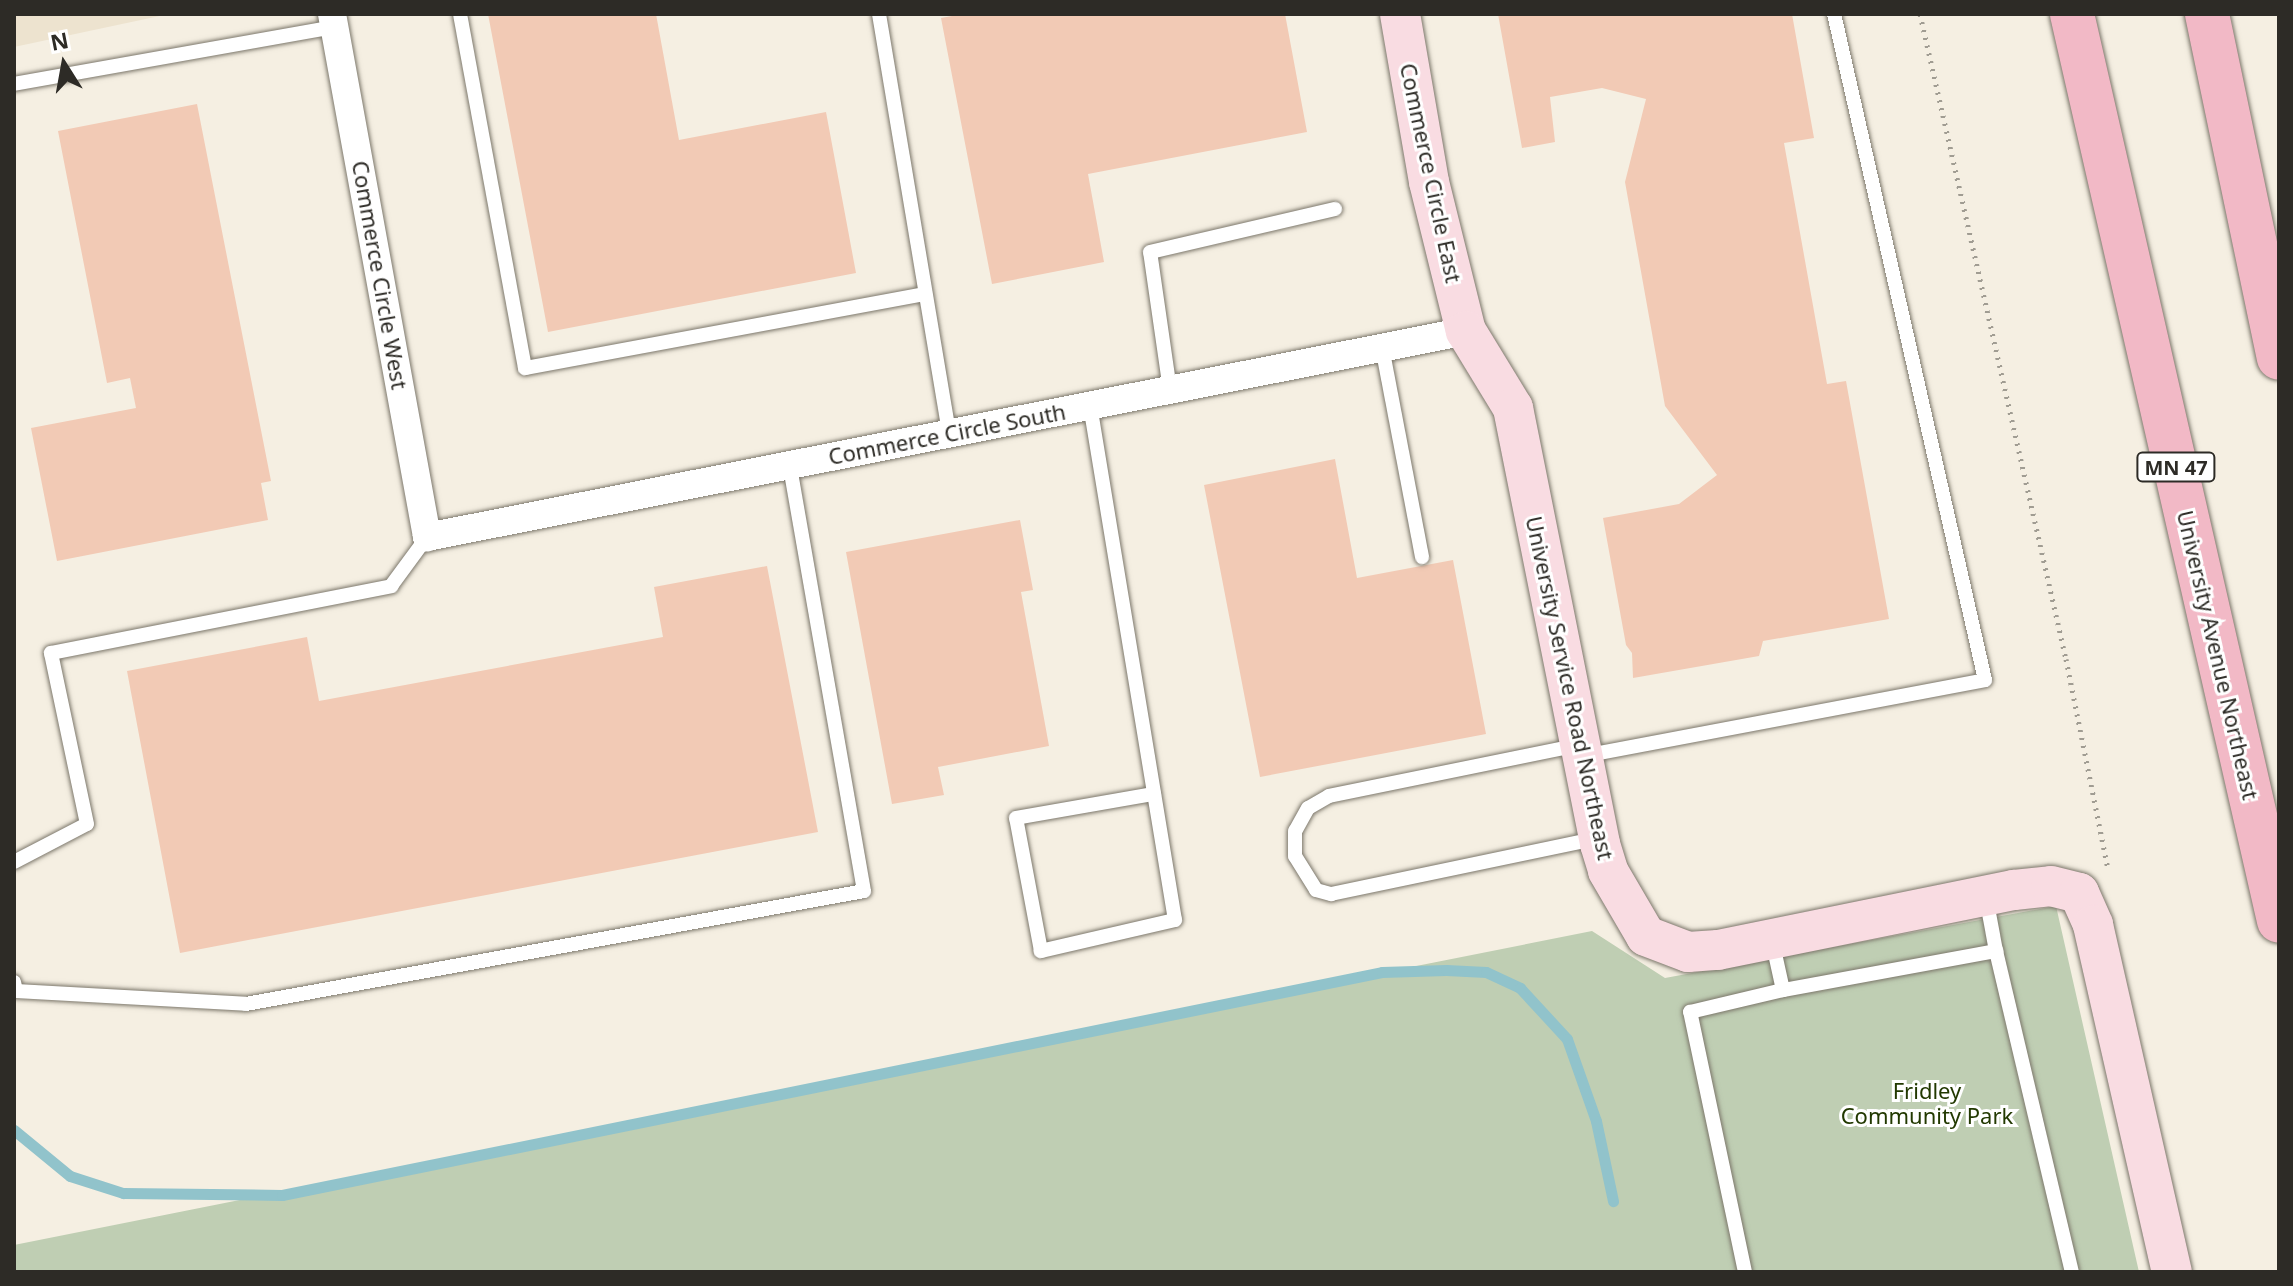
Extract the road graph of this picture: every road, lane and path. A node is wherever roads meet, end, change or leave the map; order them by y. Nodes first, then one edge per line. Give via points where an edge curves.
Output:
1 (460, 14) edge
2 (879, 14) edge
3 (1400, 14) edge
4 (1834, 14) edge
5 (1920, 14) edge
6 (2072, 14) edge
7 (2207, 14) edge
8 (334, 21) edge
9 (14, 84) edge
10 (1335, 209) dead end
11 (925, 294) junction
12 (1466, 331) junction
13 (1382, 347) junction
14 (2279, 358) edge
15 (1170, 390) junction
16 (1090, 405) junction
17 (949, 433) junction
18 (790, 465) junction
19 (427, 537) junction
20 (1422, 557) dead end
21 (1581, 751) junction
22 (1154, 794) junction
23 (1598, 837) junction
24 (14, 862) edge
25 (2109, 875) dead end
26 (1985, 896) junction
27 (2279, 921) edge
28 (1772, 939) junction
29 (1996, 951) junction
30 (14, 982) edge
31 (1783, 990) junction
32 (1745, 1272) edge
33 (2072, 1272) edge
34 (2172, 1272) edge

1 - 11 lane via 525,368
2 - 11 lane
3 - 12 street, Commerce Circle East via 1429,182
4 - 21 lane via 1985,680
5 - 25 path via 2066,659
6 - 27 main road, University Avenue Northeast / MN 47
7 - 14 main road
8 - 9 lane
8 - 19 street, Commerce Circle West
10 - 15 lane via 1150,252
11 - 17 lane
12 - 13 street, Commerce Circle South
12 - 21 street, University Service Road Northeast via 1513,408
13 - 15 street, Commerce Circle South
13 - 20 lane
15 - 16 street, Commerce Circle South
16 - 17 street, Commerce Circle South
16 - 22 lane
17 - 18 street, Commerce Circle South
18 - 19 street, Commerce Circle South
18 - 30 lane via 864,891 246,1004 16,991
19 - 24 lane via 391,586 51,653 87,824
21 - 23 street, University Service Road Northeast
21 - 23 lane via 1329,796 1308,808 1295,831 1295,856 1316,890 1331,894
22 - 22 lane via 1175,920 1041,951 1016,818
23 - 28 street, University Service Road Northeast via 1608,871 1646,936 1665,947 1703,951
26 - 28 street, University Service Road Northeast
26 - 29 lane
26 - 34 street, University Service Road Northeast via 2051,886 2079,893 2089,909
28 - 31 lane
29 - 31 lane
29 - 33 lane
31 - 32 lane via 1690,1012

